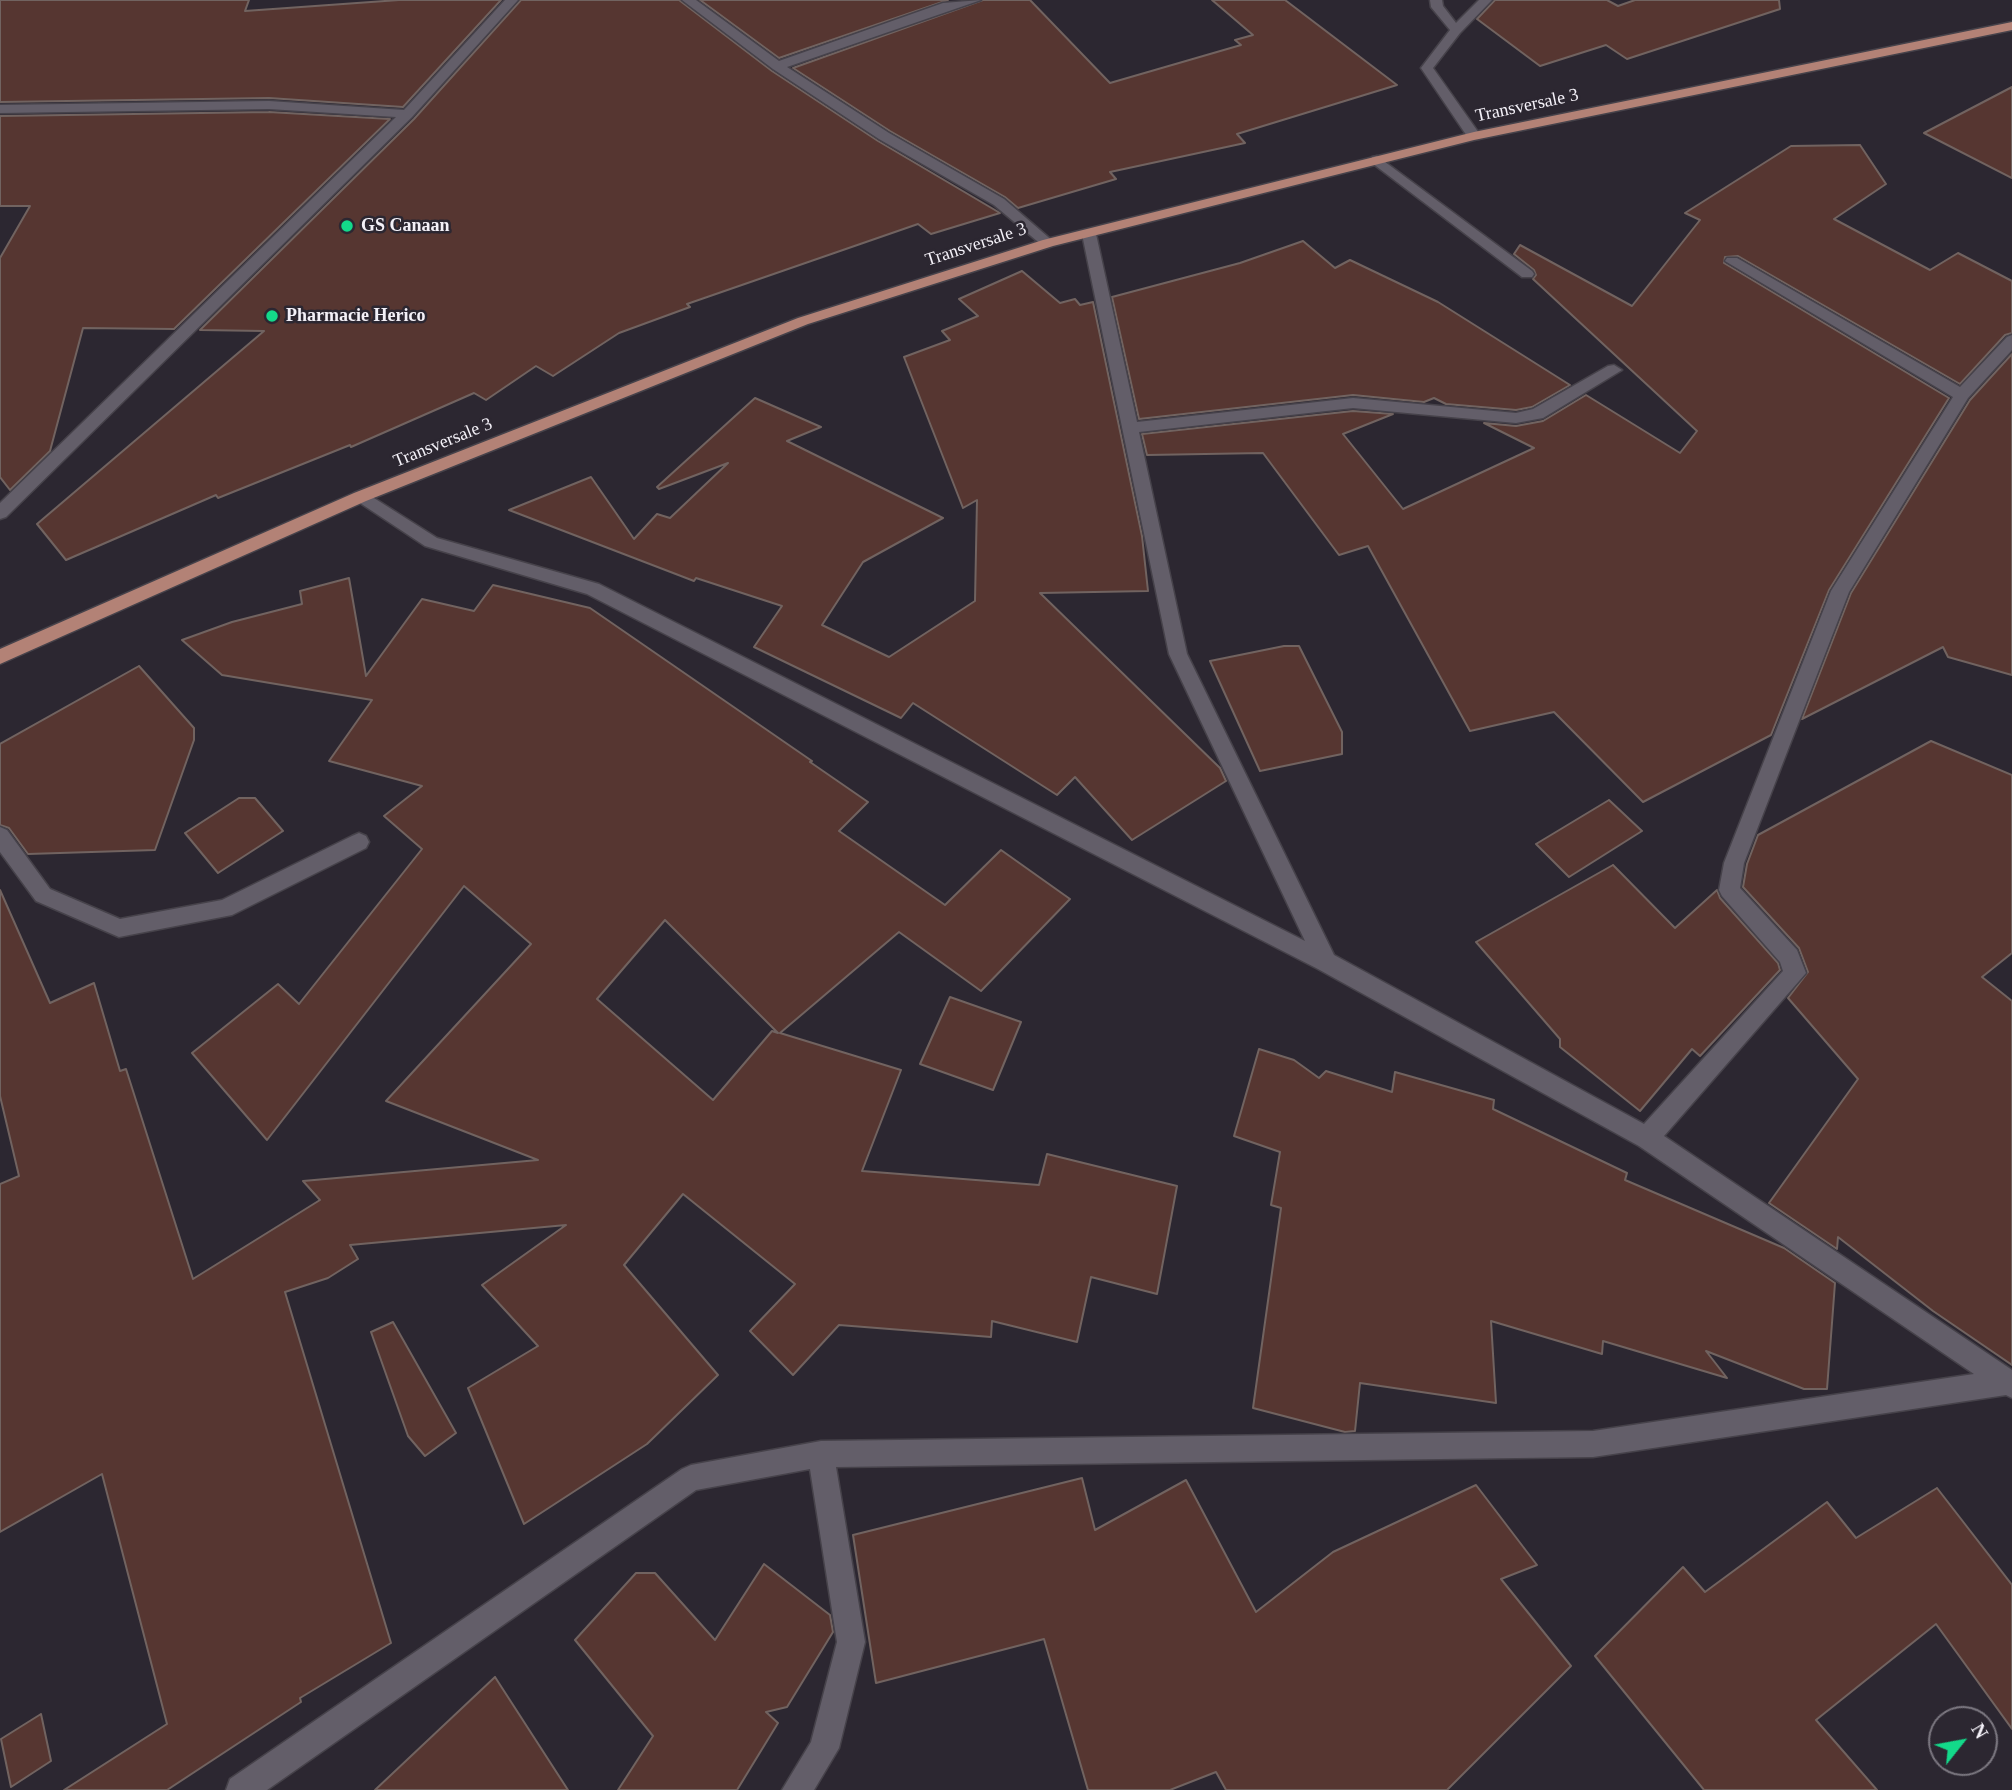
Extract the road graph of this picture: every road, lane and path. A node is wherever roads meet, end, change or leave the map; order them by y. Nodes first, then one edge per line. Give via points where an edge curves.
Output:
1 (512, 0) edge
2 (688, 0) edge
3 (975, 0) edge
4 (1436, 0) edge
5 (1486, 0) edge
6 (2012, 26) edge
7 (1456, 30) junction
8 (777, 66) junction
9 (0, 109) edge
10 (407, 114) junction
11 (1474, 136) junction
12 (1377, 160) junction
13 (1089, 234) junction
14 (1048, 243) junction
15 (1731, 261) dead end
16 (1527, 274) dead end
17 (2012, 340) edge
18 (1614, 370) dead end
19 (1962, 395) junction
20 (1129, 428) junction
21 (360, 497) junction
22 (2, 509) edge
23 (0, 657) edge
24 (0, 836) edge
25 (359, 842) dead end
26 (1326, 962) junction
27 (1647, 1138) junction
28 (2010, 1384) edge
29 (821, 1454) junction
30 (241, 1790) edge
31 (797, 1790) edge

1 - 10 street
2 - 8 street
3 - 8 street
4 - 7 street
5 - 7 street
6 - 11 main road, Transversale 3
7 - 11 street via 1427,68
8 - 14 street via 884,136 999,201
9 - 10 street via 270,105
10 - 22 street
11 - 12 main road, Transversale 3
12 - 13 main road, Transversale 3
12 - 16 street
13 - 14 main road, Transversale 3
13 - 20 street
14 - 21 main road, Transversale 3 via 803,321
15 - 19 street
17 - 19 street
18 - 20 street via 1537,414 1516,418 1353,403
19 - 27 street via 1840,591 1734,863 1729,890 1789,957 1795,972
20 - 26 street via 1178,654
21 - 23 main road, Transversale 3
21 - 26 street via 431,542 593,589
24 - 25 street via 43,895 119,928 225,909
26 - 27 street
27 - 28 street
28 - 29 street via 1594,1444
29 - 30 street via 691,1478
29 - 31 street via 851,1642 824,1748

